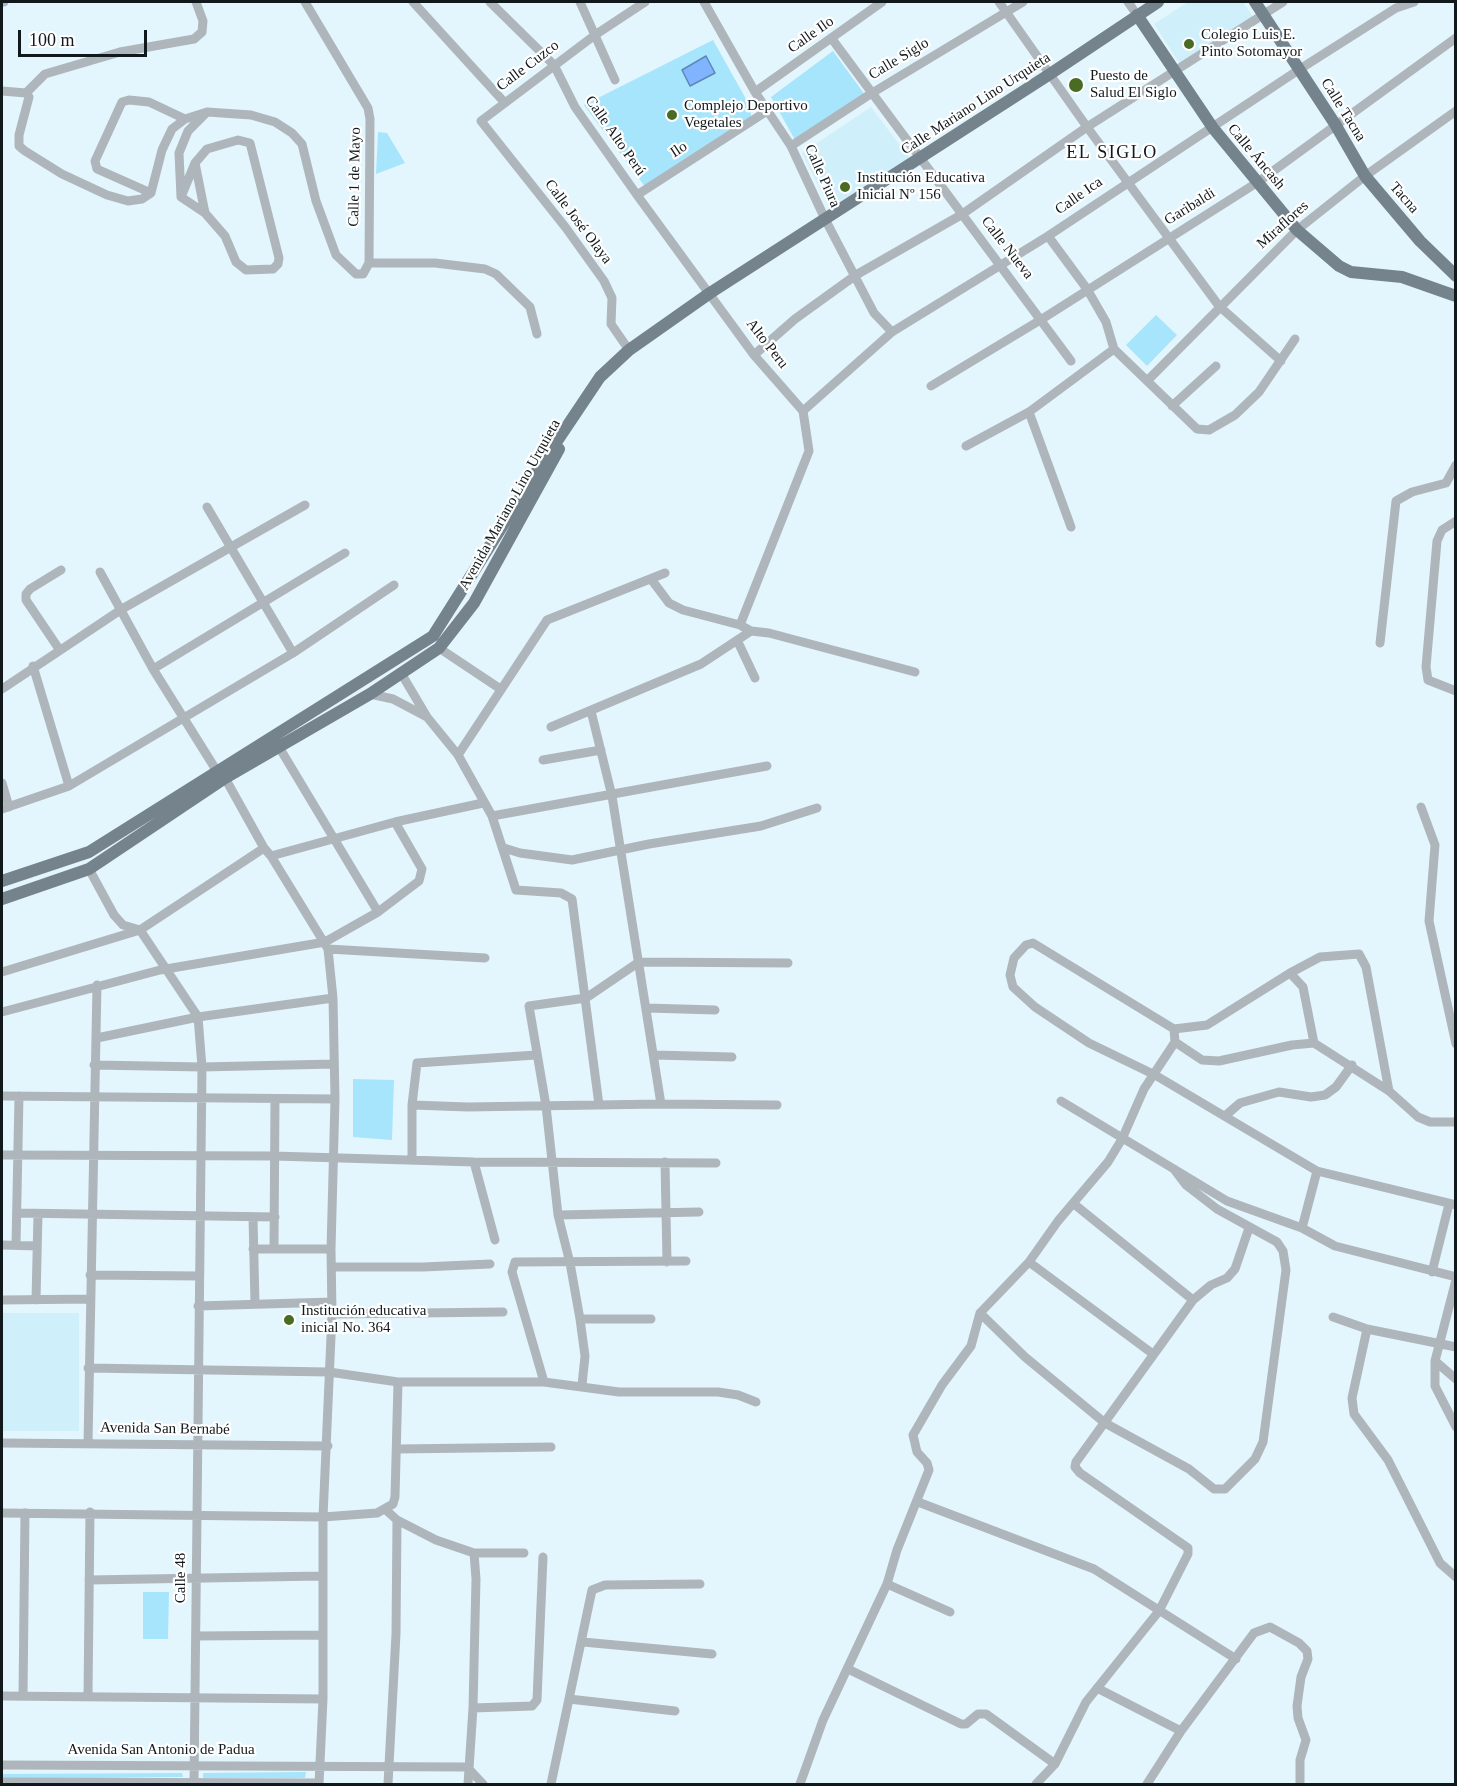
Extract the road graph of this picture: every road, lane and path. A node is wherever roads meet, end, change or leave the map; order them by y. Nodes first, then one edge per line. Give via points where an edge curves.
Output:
1 (196, 2) edge
2 (305, 2) edge
3 (413, 2) edge
4 (490, 2) edge
5 (580, 2) edge
6 (645, 2) edge
7 (704, 2) edge
8 (882, 2) edge
9 (999, 2) edge
10 (1023, 2) edge
11 (1128, 2) edge
12 (1158, 2) edge
13 (1255, 2) edge
14 (1283, 2) edge
15 (1414, 2) edge
16 (1394, 5) edge
17 (1006, 12) junction
18 (1263, 14) junction
19 (1137, 15) junction
20 (595, 35) junction
21 (1455, 38) edge
22 (832, 39) junction
23 (554, 65) junction
24 (1300, 69) junction
25 (1175, 73) junction
26 (1050, 74) junction
27 (615, 80) dead end
28 (2, 91) edge
29 (755, 92) junction
30 (26, 93) junction
31 (872, 93) junction
32 (505, 103) junction
33 (767, 111) junction
34 (1455, 111) edge
35 (207, 112) junction
36 (185, 118) junction
37 (481, 121) joint
38 (1335, 124) junction
39 (1087, 127) junction
40 (1213, 128) junction
41 (792, 146) junction
42 (919, 158) junction
43 (195, 163) junction
44 (1365, 176) junction
45 (1128, 180) junction
46 (1258, 182) junction
47 (151, 193) junction
48 (637, 195) junction
49 (181, 197) junction
50 (205, 213) junction
51 (961, 215) junction
52 (825, 219) junction
53 (1297, 230) junction
54 (1048, 236) junction
55 (1170, 237) junction
56 (369, 263) junction
57 (1001, 263) junction
58 (856, 275) junction
59 (1455, 276) edge
60 (1087, 289) junction
61 (710, 293) junction
62 (1455, 296) edge
63 (1219, 306) junction
64 (1042, 319) junction
65 (892, 332) junction
66 (537, 334) dead end
67 (1295, 339) dead end
68 (1113, 349) junction
69 (629, 350) junction
70 (754, 355) junction
71 (1071, 361) dead end
72 (1281, 361) junction
73 (1216, 366) dead end
74 (1148, 380) junction
75 (931, 387) dead end
76 (1172, 406) junction
77 (578, 410) junction
78 (803, 411) junction
79 (1029, 412) junction
80 (966, 446) dead end
81 (1455, 465) edge
82 (305, 504) dead end
83 (207, 507) dead end
84 (1455, 521) edge
85 (1071, 526) dead end
86 (231, 548) junction
87 (345, 553) dead end
88 (61, 570) dead end
89 (100, 572) dead end
90 (665, 573) dead end
91 (651, 579) junction
92 (394, 585) dead end
93 (264, 601) junction
94 (122, 609) junction
95 (740, 625) junction
96 (751, 631) junction
97 (737, 640) junction
98 (1380, 643) dead end
99 (439, 648) junction
100 (59, 649) junction
101 (293, 653) junction
102 (33, 666) junction
103 (153, 669) junction
104 (915, 672) dead end
105 (401, 673) junction
106 (755, 678) dead end
107 (2, 688) edge
108 (499, 688) junction
109 (1455, 691) edge
110 (370, 694) junction
111 (591, 711) junction
112 (427, 717) junction
113 (183, 718) junction
114 (551, 727) dead end
115 (279, 747) junction
116 (602, 750) junction
117 (458, 755) junction
118 (543, 760) dead end
119 (767, 765) dead end
120 (222, 776) junction
121 (2, 783) edge
122 (69, 786) junction
123 (612, 796) junction
124 (483, 803) junction
125 (1421, 807) dead end
126 (5, 808) edge
127 (817, 808) dead end
128 (492, 816) junction
129 (395, 822) junction
130 (334, 838) junction
131 (264, 848) junction
132 (504, 848) junction
133 (621, 851) junction
134 (272, 856) junction
135 (89, 869) junction
136 (2, 881) edge
137 (2, 899) edge
138 (378, 912) junction
139 (140, 930) junction
140 (326, 945) junction
141 (485, 958) dead end
142 (639, 962) junction
143 (788, 963) dead end
144 (167, 969) junction
145 (2, 972) edge
146 (1290, 973) junction
147 (97, 985) junction
148 (333, 998) junction
149 (586, 998) junction
150 (647, 1008) junction
151 (715, 1010) dead end
152 (2, 1012) edge
153 (198, 1017) junction
154 (1174, 1029) junction
155 (97, 1038) junction
156 (1175, 1042) junction
157 (1314, 1043) junction
158 (1455, 1044) edge
159 (536, 1055) junction
160 (654, 1055) junction
161 (732, 1057) dead end
162 (334, 1064) junction
163 (94, 1065) junction
164 (1352, 1065) junction
165 (202, 1067) junction
166 (1155, 1075) junction
167 (1389, 1090) junction
168 (94, 1095) junction
169 (2, 1096) edge
170 (19, 1096) junction
171 (201, 1099) junction
172 (275, 1099) junction
173 (335, 1099) junction
174 (1061, 1101) dead end
175 (661, 1104) junction
176 (412, 1105) junction
177 (599, 1105) junction
178 (777, 1105) dead end
179 (546, 1106) junction
180 (1225, 1116) junction
181 (1455, 1122) edge
182 (1122, 1139) junction
183 (2, 1155) edge
184 (17, 1155) junction
185 (92, 1155) junction
186 (200, 1156) junction
187 (274, 1156) junction
188 (333, 1157) junction
189 (412, 1160) junction
190 (474, 1161) junction
191 (551, 1162) junction
192 (665, 1162) junction
193 (716, 1163) dead end
194 (1174, 1169) junction
195 (1317, 1170) junction
196 (1074, 1204) junction
197 (1452, 1205) edge
198 (667, 1212) junction
199 (699, 1212) dead end
200 (17, 1213) junction
201 (38, 1214) junction
202 (91, 1215) junction
203 (558, 1215) junction
204 (200, 1217) junction
205 (253, 1217) junction
206 (275, 1217) junction
207 (1249, 1228) junction
208 (1302, 1228) junction
209 (495, 1240) dead end
210 (2, 1245) edge
211 (16, 1245) junction
212 (37, 1246) junction
213 (274, 1248) junction
214 (253, 1249) junction
215 (331, 1249) junction
216 (686, 1261) dead end
217 (667, 1262) junction
218 (1029, 1262) junction
219 (570, 1263) junction
220 (490, 1264) dead end
221 (332, 1267) junction
222 (1432, 1272) junction
223 (90, 1275) junction
224 (198, 1276) junction
225 (1455, 1279) edge
226 (90, 1299) junction
227 (2, 1300) edge
228 (36, 1300) junction
229 (1193, 1300) junction
230 (332, 1302) junction
231 (255, 1304) junction
232 (198, 1306) junction
233 (503, 1312) dead end
234 (980, 1313) junction
235 (332, 1314) junction
236 (1333, 1317) dead end
237 (580, 1319) junction
238 (651, 1319) dead end
239 (1367, 1329) junction
240 (1439, 1342) junction
241 (1455, 1347) edge
242 (1153, 1354) junction
243 (1435, 1361) junction
244 (88, 1368) junction
245 (198, 1372) junction
246 (329, 1372) junction
247 (1455, 1379) edge
248 (398, 1382) junction
249 (544, 1382) junction
250 (582, 1385) junction
251 (756, 1402) dead end
252 (1105, 1423) junction
253 (1455, 1427) edge
254 (2, 1443) edge
255 (88, 1443) junction
256 (197, 1444) junction
257 (328, 1446) junction
258 (551, 1447) dead end
259 (398, 1449) junction
260 (918, 1502) junction
261 (386, 1510) junction
262 (90, 1512) junction
263 (2, 1513) edge
264 (25, 1513) junction
265 (196, 1516) junction
266 (323, 1517) junction
267 (397, 1520) junction
268 (474, 1553) junction
269 (524, 1553) dead end
270 (543, 1557) dead end
271 (1455, 1575) edge
272 (322, 1576) junction
273 (196, 1577) junction
274 (89, 1580) junction
275 (700, 1584) dead end
276 (887, 1584) junction
277 (1159, 1611) junction
278 (950, 1612) dead end
279 (322, 1635) junction
280 (196, 1636) junction
281 (583, 1642) junction
282 (712, 1654) dead end
283 (1236, 1659) junction
284 (848, 1669) junction
285 (1098, 1688) junction
286 (2, 1696) edge
287 (23, 1696) junction
288 (88, 1696) junction
289 (195, 1697) junction
290 (323, 1699) junction
291 (570, 1699) junction
292 (473, 1707) junction
293 (675, 1711) dead end
294 (1181, 1731) junction
295 (1055, 1764) junction
296 (2, 1765) edge
297 (33, 1765) junction
298 (110, 1765) junction
299 (195, 1765) junction
300 (320, 1765) junction
301 (387, 1766) junction
302 (467, 1767) junction
303 (33, 1781) junction
304 (110, 1781) junction
305 (2, 1782) edge
306 (194, 1783) edge
307 (319, 1784) edge
308 (801, 1784) edge
309 (388, 1785) edge
310 (468, 1785) edge
311 (483, 1785) edge
312 (551, 1785) edge
313 (1035, 1785) edge
314 (1147, 1785) edge
315 (1300, 1785) edge

1 - 30 street via 203,21 202,32 194,39 120,52 45,74
2 - 56 street, Calle 1 de Mayo via 368,108
3 - 32 street
4 - 23 street, Calle Alto Perú
5 - 20 street
6 - 20 street, Calle Cuzco
7 - 29 street, Calle Piura
8 - 22 street, Calle Ilo
9 - 17 street
10 - 17 street, Calle Siglo
11 - 19 street, Calle Áncash
12 - 19 main road, Calle Mariano Lino Urquieta
13 - 18 main road, Calle Tacna
14 - 18 street
15 - 16 street, Calle Ica
16 - 24 street, Calle Ica
17 - 26 street
17 - 31 street, Calle Siglo
18 - 24 main road, Calle Tacna
18 - 25 street
19 - 25 main road, Calle Áncash
19 - 26 main road, Calle Mariano Lino Urquieta
20 - 23 street, Calle Cuzco
20 - 27 street
21 - 38 street, Garibaldi
22 - 29 street, Calle Ilo
22 - 31 street, Calle Nueva
23 - 32 street, Calle Cuzco
23 - 48 street, Calle Alto Perú via 575,107
24 - 38 main road, Calle Tacna
24 - 40 street, Calle Ica
25 - 39 street
25 - 40 main road, Calle Áncash
26 - 39 street
26 - 42 main road, Calle Mariano Lino Urquieta
28 - 30 street
29 - 33 street, Calle Piura
30 - 47 street via 29,103 19,146 25,151 107,195 128,201
31 - 41 street, Calle Siglo
31 - 42 street, Calle Nueva
32 - 37 street, Calle Cuzco
33 - 41 street, Calle Piura
33 - 48 street, Ilo
34 - 44 street, Miraflores
35 - 36 street
35 - 49 street via 188,131 179,153
35 - 56 street via 251,115 275,122 292,133 302,144 316,201 336,255 356,274 363,274
36 - 47 street via 172,129 162,150
36 - 47 street via 149,102 122,102 95,161 97,169
37 - 69 street, Calle José Olaya via 604,281 612,298 610,324
38 - 44 main road, Calle Tacna
38 - 46 street, Garibaldi
39 - 45 street
39 - 51 street
40 - 45 street, Calle Ica
40 - 46 main road, Calle Áncash
41 - 52 street, Calle Piura
42 - 51 street, Calle Nueva
42 - 52 main road, Calle Mariano Lino Urquieta
43 - 49 street
43 - 50 street
43 - 50 street via 207,149 238,140 250,143 278,264 273,268 246,270 236,262 225,236
44 - 53 street, Miraflores
44 - 59 main road, Tacna
45 - 54 street, Calle Ica
45 - 55 street
46 - 53 main road, Calle Áncash
46 - 55 street, Garibaldi
48 - 61 street, Calle Alto Perú
49 - 50 street
51 - 57 street, Calle Nueva
51 - 58 street
52 - 58 street, Calle Piura
52 - 61 main road, Calle Mariano Lino Urquieta
53 - 62 main road, Calle Áncash via 1351,272 1402,277
53 - 63 street, Miraflores
54 - 57 street, Calle Ica
54 - 60 street
55 - 60 street, Garibaldi
55 - 63 street
56 - 66 street via 435,263 485,269 496,274 531,307
57 - 64 street, Calle Nueva
57 - 65 street, Calle Ica
58 - 65 street, Calle Piura via 874,314
58 - 70 street
60 - 64 street, Garibaldi
60 - 68 street via 1106,322
61 - 69 main road, Calle Mariano Lino Urquieta
61 - 70 street, Alto Peru
63 - 72 street
63 - 74 street, Miraflores
64 - 71 street, Calle Nueva
64 - 75 street, Garibaldi
65 - 78 street, Calle Ica
67 - 72 street
68 - 74 street
68 - 79 street
69 - 77 main road, Calle Mariano Lino Urquieta via 600,377
70 - 78 street, Alto Peru
72 - 76 street via 1259,392 1235,416 1209,430 1197,429
73 - 76 street
74 - 76 street
77 - 99 main road, Avenida Mariano Lino Urquieta via 553,463 474,603
77 - 120 main road, Avenida Mariano Lino Urquieta via 433,636
78 - 95 street via 809,451
79 - 80 street
79 - 85 street
81 - 98 street via 1446,483 1412,492 1396,501
82 - 86 street
83 - 86 street
84 - 109 street via 1442,530 1437,541 1426,667 1428,680
86 - 93 street
86 - 94 street
87 - 93 street
88 - 100 street via 26,594 26,600
89 - 94 street
90 - 91 street
91 - 95 street via 669,603
91 - 108 street via 547,620
92 - 101 street
93 - 101 street
93 - 103 street
94 - 100 street
94 - 103 street
95 - 96 street
96 - 97 street
96 - 104 street
97 - 106 street
97 - 111 street via 701,664
99 - 105 main road, Avenida Mariano Lino Urquieta
99 - 108 street
100 - 102 street
101 - 113 street
102 - 107 street
102 - 122 street
103 - 113 street
105 - 110 main road, Avenida Mariano Lino Urquieta
105 - 112 street
108 - 117 street
110 - 112 street via 393,699
110 - 115 main road, Avenida Mariano Lino Urquieta
111 - 114 street
111 - 116 street
112 - 117 street
113 - 120 street
113 - 122 street
115 - 120 main road, Avenida Mariano Lino Urquieta
115 - 130 street
116 - 118 street
116 - 123 street
117 - 124 street
119 - 123 street
120 - 131 street
120 - 135 main road, Avenida Mariano Lino Urquieta
120 - 136 main road, Avenida Mariano Lino Urquieta via 89,852
121 - 126 street
122 - 126 street
123 - 128 street
123 - 133 street
124 - 128 street
124 - 129 street
125 - 158 street via 1435,845 1429,921
127 - 133 street via 761,826
128 - 132 street
129 - 130 street
129 - 138 street via 422,873 415,885
130 - 134 street
130 - 138 street
131 - 134 street
131 - 139 street
132 - 133 street via 572,860
132 - 149 street via 516,890 561,893 572,899
133 - 142 street
134 - 140 street
135 - 137 main road, Avenida Mariano Lino Urquieta
135 - 139 street via 114,915 123,925
138 - 140 street
139 - 144 street
139 - 145 street
140 - 141 street
140 - 144 street
140 - 148 street
142 - 143 street
142 - 149 street
142 - 150 street
144 - 147 street
144 - 153 street
146 - 154 street via 1207,1025
146 - 157 street via 1303,987
146 - 167 street via 1320,957 1353,953 1363,958
147 - 152 street
147 - 155 street
148 - 153 street
148 - 162 street
149 - 159 street via 529,1006
149 - 177 street
150 - 151 street
150 - 160 street
153 - 155 street
153 - 165 street, Calle 48
154 - 156 street
154 - 166 street via 1033,943 1014,958 1010,975 1013,987 1035,1007 1089,1043
155 - 163 street
156 - 157 street via 1210,1062
156 - 166 street
157 - 164 street
159 - 176 street via 421,1061 416,1066
159 - 179 street
160 - 161 street
160 - 175 street
162 - 165 street
162 - 173 street
163 - 165 street
163 - 168 street
164 - 167 street
164 - 180 street via 1325,1095 1279,1092 1239,1103
165 - 171 street, Calle 48
166 - 180 street
166 - 182 street via 1144,1089
167 - 181 street via 1418,1117 1430,1122
168 - 170 street
168 - 171 street
168 - 185 street
169 - 170 street
170 - 184 street
171 - 172 street
171 - 186 street, Calle 48
172 - 173 street
172 - 187 street
173 - 188 street
174 - 182 street
175 - 177 street
175 - 178 street
176 - 179 street
176 - 189 street
177 - 179 street
179 - 191 street
180 - 195 street
182 - 194 street
182 - 196 street
183 - 184 street
184 - 185 street
184 - 200 street
185 - 186 street
185 - 202 street
186 - 187 street
186 - 204 street, Calle 48
187 - 188 street
187 - 206 street
188 - 189 street
188 - 215 street
189 - 190 street
190 - 191 street
190 - 209 street
191 - 192 street
191 - 203 street
192 - 193 street
192 - 198 street
194 - 207 street via 1186,1185
194 - 208 street via 1227,1201
195 - 197 street
195 - 208 street
196 - 218 street
196 - 229 street
197 - 222 street
198 - 199 street
198 - 203 street
198 - 217 street
200 - 201 street
200 - 211 street
201 - 202 street
201 - 212 street
202 - 204 street
202 - 223 street
203 - 219 street
204 - 205 street
204 - 224 street, Calle 48
205 - 206 street
205 - 214 street
206 - 213 street
207 - 229 street via 1235,1269
207 - 252 street via 1277,1242 1286,1270 1263,1442 1255,1458 1225,1489 1214,1489 1189,1469
208 - 222 street via 1335,1246
210 - 211 street
211 - 212 street
212 - 228 street
213 - 214 street
213 - 215 street
214 - 231 street
215 - 221 street
216 - 217 street
217 - 219 street
218 - 234 street
218 - 242 street
219 - 237 street
219 - 249 street via 519,1261 511,1267
220 - 221 street
221 - 230 street
222 - 225 street
223 - 224 street
223 - 226 street
224 - 232 street, Calle 48
225 - 240 street
226 - 228 street
226 - 244 street
227 - 228 street
229 - 242 street
230 - 231 street
230 - 235 street
231 - 232 street
232 - 245 street, Calle 48
233 - 235 street
234 - 252 street via 1025,1357
234 - 260 street via 971,1346 942,1384 913,1435 917,1452 929,1470
235 - 246 street
236 - 239 street
237 - 238 street
237 - 250 street via 585,1356
239 - 240 street
239 - 271 street via 1352,1398 1354,1414 1388,1460 1440,1563
240 - 241 street
240 - 243 street
242 - 252 street
243 - 247 street
243 - 253 street via 1435,1386
244 - 245 street
244 - 255 street
245 - 246 street
245 - 256 street, Calle 48
246 - 248 street
246 - 257 street
248 - 249 street
248 - 259 street
249 - 250 street
250 - 251 street via 619,1392 718,1392
252 - 277 street via 1075,1467 1188,1548
254 - 255 street, Avenida San Bernabé
255 - 256 street, Avenida San Bernabé
256 - 257 street, Avenida San Bernabé
256 - 265 street, Calle 48
257 - 266 street
258 - 259 street
259 - 261 street via 395,1497
260 - 276 street
260 - 277 street via 1094,1569
261 - 266 street
261 - 267 street
262 - 264 street
262 - 265 street
262 - 274 street
263 - 264 street
264 - 287 street
265 - 266 street
265 - 273 street, Calle 48
266 - 272 street
267 - 268 street via 445,1544
267 - 301 street via 396,1634
268 - 269 street
268 - 292 street
270 - 292 street via 537,1700 532,1706
272 - 273 street
272 - 279 street
273 - 274 street
273 - 280 street, Calle 48
274 - 288 street
275 - 281 street via 598,1586 590,1592
276 - 278 street
276 - 284 street
277 - 283 street
277 - 285 street
279 - 280 street
279 - 290 street
280 - 289 street, Calle 48
281 - 282 street
281 - 291 street
283 - 294 street
283 - 315 street via 1254,1633 1265,1628 1284,1634 1307,1651 1297,1706 1306,1740 1300,1760
284 - 295 street via 961,1724 986,1714
284 - 308 street via 823,1720
285 - 294 street
285 - 295 street via 1072,1727
286 - 287 street
287 - 288 street
288 - 289 street
289 - 290 street
289 - 299 street, Calle 48
290 - 300 street
291 - 293 street
291 - 312 street
292 - 302 street
294 - 314 street
295 - 313 street
296 - 297 street, Avenida San Antonio de Padua
297 - 298 street, Avenida San Antonio de Padua
297 - 303 street
298 - 299 street, Avenida San Antonio de Padua
298 - 304 street
299 - 300 street, Avenida San Antonio de Padua
299 - 306 street, Calle 48
300 - 301 street, Avenida San Antonio de Padua
300 - 307 street
301 - 302 street, Avenida San Antonio de Padua
301 - 309 street
302 - 310 street
302 - 311 street
303 - 304 street, Avenida San Antonio de Padua
303 - 305 street, Avenida San Antonio de Padua
304 - 306 street, Avenida San Antonio de Padua
306 - 307 street, Avenida San Antonio de Padua

